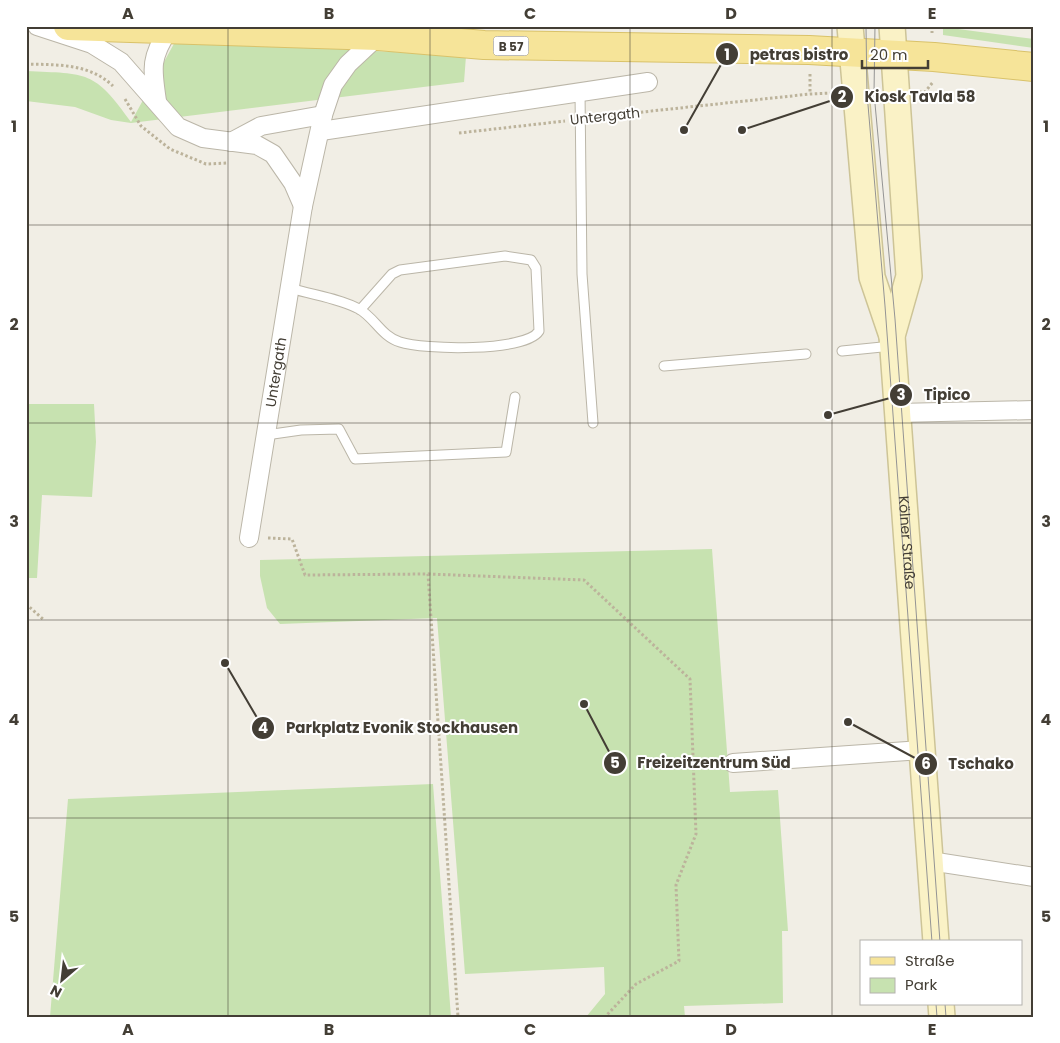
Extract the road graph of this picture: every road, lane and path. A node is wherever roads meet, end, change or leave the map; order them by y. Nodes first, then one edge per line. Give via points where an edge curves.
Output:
1 (36, 26) edge
2 (68, 26) edge
3 (892, 26) edge
4 (171, 27) edge
5 (378, 36) junction
6 (851, 39) edge
7 (894, 55) junction
8 (1034, 67) edge
9 (648, 82) dead end
10 (580, 92) junction
11 (856, 93) junction
12 (157, 101) junction
13 (580, 119) junction
14 (322, 123) junction
15 (452, 133) dead end
16 (231, 142) junction
17 (303, 206) junction
18 (290, 288) junction
19 (360, 310) junction
20 (892, 341) junction
21 (842, 351) dead end
22 (806, 354) dead end
23 (664, 366) dead end
24 (515, 397) dead end
25 (1034, 410) edge
26 (897, 413) junction
27 (593, 423) dead end
28 (266, 435) junction
29 (249, 538) joint
30 (428, 574) junction
31 (26, 604) edge
32 (44, 620) dead end
33 (922, 750) junction
34 (734, 763) dead end
35 (930, 861) junction
36 (1034, 877) edge
37 (936, 940) edge
38 (458, 1017) edge
39 (605, 1017) edge

1 - 12 street via 92,44 122,62
2 - 4 main road, B 57
3 - 7 main road, Kölner Straße
4 - 5 main road, B 57
4 - 12 street via 160,43 152,67
5 - 6 main road, B 57 via 484,45 808,50
5 - 14 street, Untergath via 348,64 333,85
6 - 7 main road, B 57
6 - 11 main road, Kölner Straße
7 - 8 main road, B 57
7 - 20 main road, Kölner Straße via 909,276
9 - 10 street, Untergath
10 - 13 lane
10 - 14 street, Untergath
11 - 13 path, Untergath via 810,94
11 - 20 main road, Kölner Straße via 872,277
12 - 16 street via 178,127 203,138
13 - 15 path, Untergath
13 - 27 lane via 582,274
14 - 16 street, Untergath via 261,126
14 - 17 street, Untergath
16 - 17 street via 257,146 273,154
17 - 18 street, Untergath
18 - 19 lane
18 - 28 street, Untergath
19 - 19 lane via 390,338 410,346 502,345 524,341 539,331 536,268 531,260 505,256 400,270 392,274
20 - 21 lane
20 - 26 main road, Kölner Straße
22 - 23 lane
24 - 28 lane via 506,452 355,459 339,429
25 - 26 street
26 - 33 main road, Kölner Straße
28 - 29 street, Untergath
29 - 30 path via 292,539 305,575
30 - 38 path
30 - 39 path via 584,580 690,679 696,834 676,885 679,961 636,984
31 - 32 path
33 - 34 street
33 - 35 main road, Kölner Straße
35 - 36 street
35 - 37 main road, Kölner Straße

